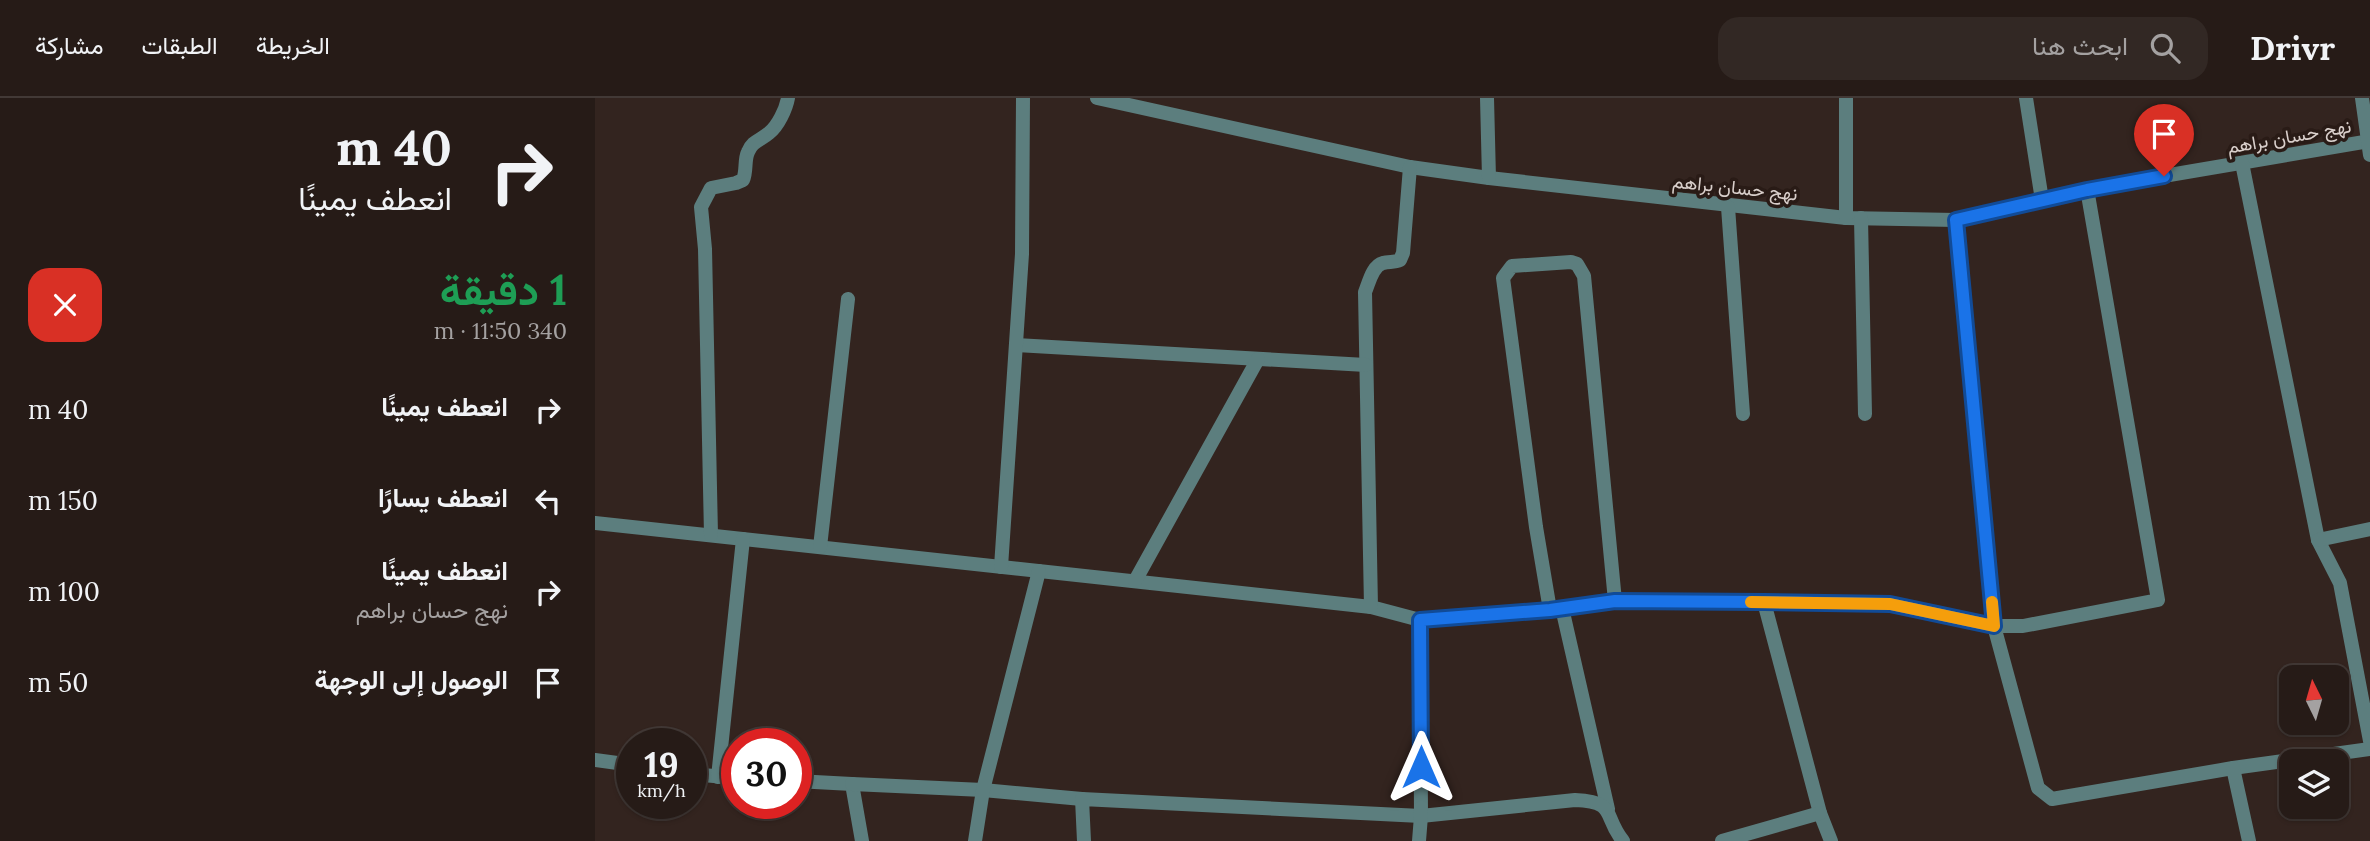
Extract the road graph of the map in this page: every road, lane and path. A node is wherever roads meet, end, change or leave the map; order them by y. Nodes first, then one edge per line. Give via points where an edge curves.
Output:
1 (787, 98) edge
2 (1023, 98) edge
3 (1097, 98) edge
4 (1487, 98) edge
5 (1846, 98) edge
6 (2027, 98) edge
7 (2362, 98) edge
8 (2369, 146) edge
9 (2242, 163) junction
10 (1410, 167) junction
11 (1489, 178) junction
12 (2087, 190) junction
13 (2042, 200) junction
14 (1728, 207) junction
15 (1846, 218) junction
16 (1861, 218) junction
17 (1956, 220) junction
18 (848, 299) dead end
19 (1016, 345) junction
20 (1258, 359) junction
21 (1366, 365) junction
22 (1743, 414) dead end
23 (1865, 414) dead end
24 (595, 523) edge
25 (2370, 529) edge
26 (711, 535) junction
27 (743, 539) junction
28 (2318, 540) junction
29 (820, 547) junction
30 (1001, 567) junction
31 (1039, 571) junction
32 (1135, 581) junction
33 (1615, 601) junction
34 (1764, 602) junction
35 (1371, 607) junction
36 (1556, 609) junction
37 (1420, 620) junction
38 (1994, 626) junction
39 (2370, 741) edge
40 (2370, 749) edge
41 (595, 760) edge
42 (616, 763) edge
43 (2233, 768) junction
44 (707, 776) edge
45 (717, 777) junction
46 (721, 777) edge
47 (812, 782) edge
48 (852, 784) junction
49 (983, 790) junction
50 (1082, 799) junction
51 (1608, 809) junction
52 (1820, 813) junction
53 (1421, 816) junction
54 (862, 841) edge
55 (975, 841) edge
56 (1084, 841) edge
57 (1419, 841) edge
58 (1623, 841) edge
59 (1723, 841) edge
60 (1831, 841) edge
61 (2249, 841) edge

1 - 26 street via 771,132 754,142 747,154 743,180 711,188 701,207
2 - 19 street
3 - 10 street, نهج حسان براهم
4 - 11 street
5 - 15 street
6 - 13 street
7 - 8 street
8 - 9 street, نهج حسان براهم
9 - 12 street, نهج حسان براهم
9 - 28 street
10 - 11 street, نهج حسان براهم
10 - 21 street via 1403,253 1400,260 1374,269 1365,292
11 - 14 street, نهج حسان براهم
12 - 13 street, نهج حسان براهم
12 - 38 street via 2158,600 2023,626
13 - 17 street, نهج حسان براهم
14 - 15 street, نهج حسان براهم
14 - 22 street
15 - 16 street, نهج حسان براهم
16 - 17 street, نهج حسان براهم
16 - 23 street
17 - 38 street
18 - 29 street
19 - 20 street
19 - 30 street
20 - 21 street
20 - 32 street
21 - 35 street
24 - 26 street
25 - 28 street
26 - 27 street
27 - 29 street
27 - 45 street
28 - 39 street via 2340,583
29 - 30 street
30 - 31 street
31 - 32 street
31 - 49 street
32 - 35 street
33 - 34 street
33 - 36 street
33 - 36 street via 1584,276 1571,262 1512,266 1503,278 1536,527
34 - 38 street via 1890,604
34 - 52 street
35 - 37 street
36 - 37 street
36 - 51 street
37 - 53 street
38 - 43 street via 2038,788 2052,799
40 - 43 street
41 - 42 street
43 - 61 street
44 - 45 street
45 - 46 street
47 - 48 street
48 - 49 street
48 - 54 street
49 - 50 street
49 - 55 street
50 - 53 street
50 - 56 street
51 - 53 street via 1595,801 1575,800
51 - 58 street
52 - 59 street
52 - 60 street
53 - 57 street

